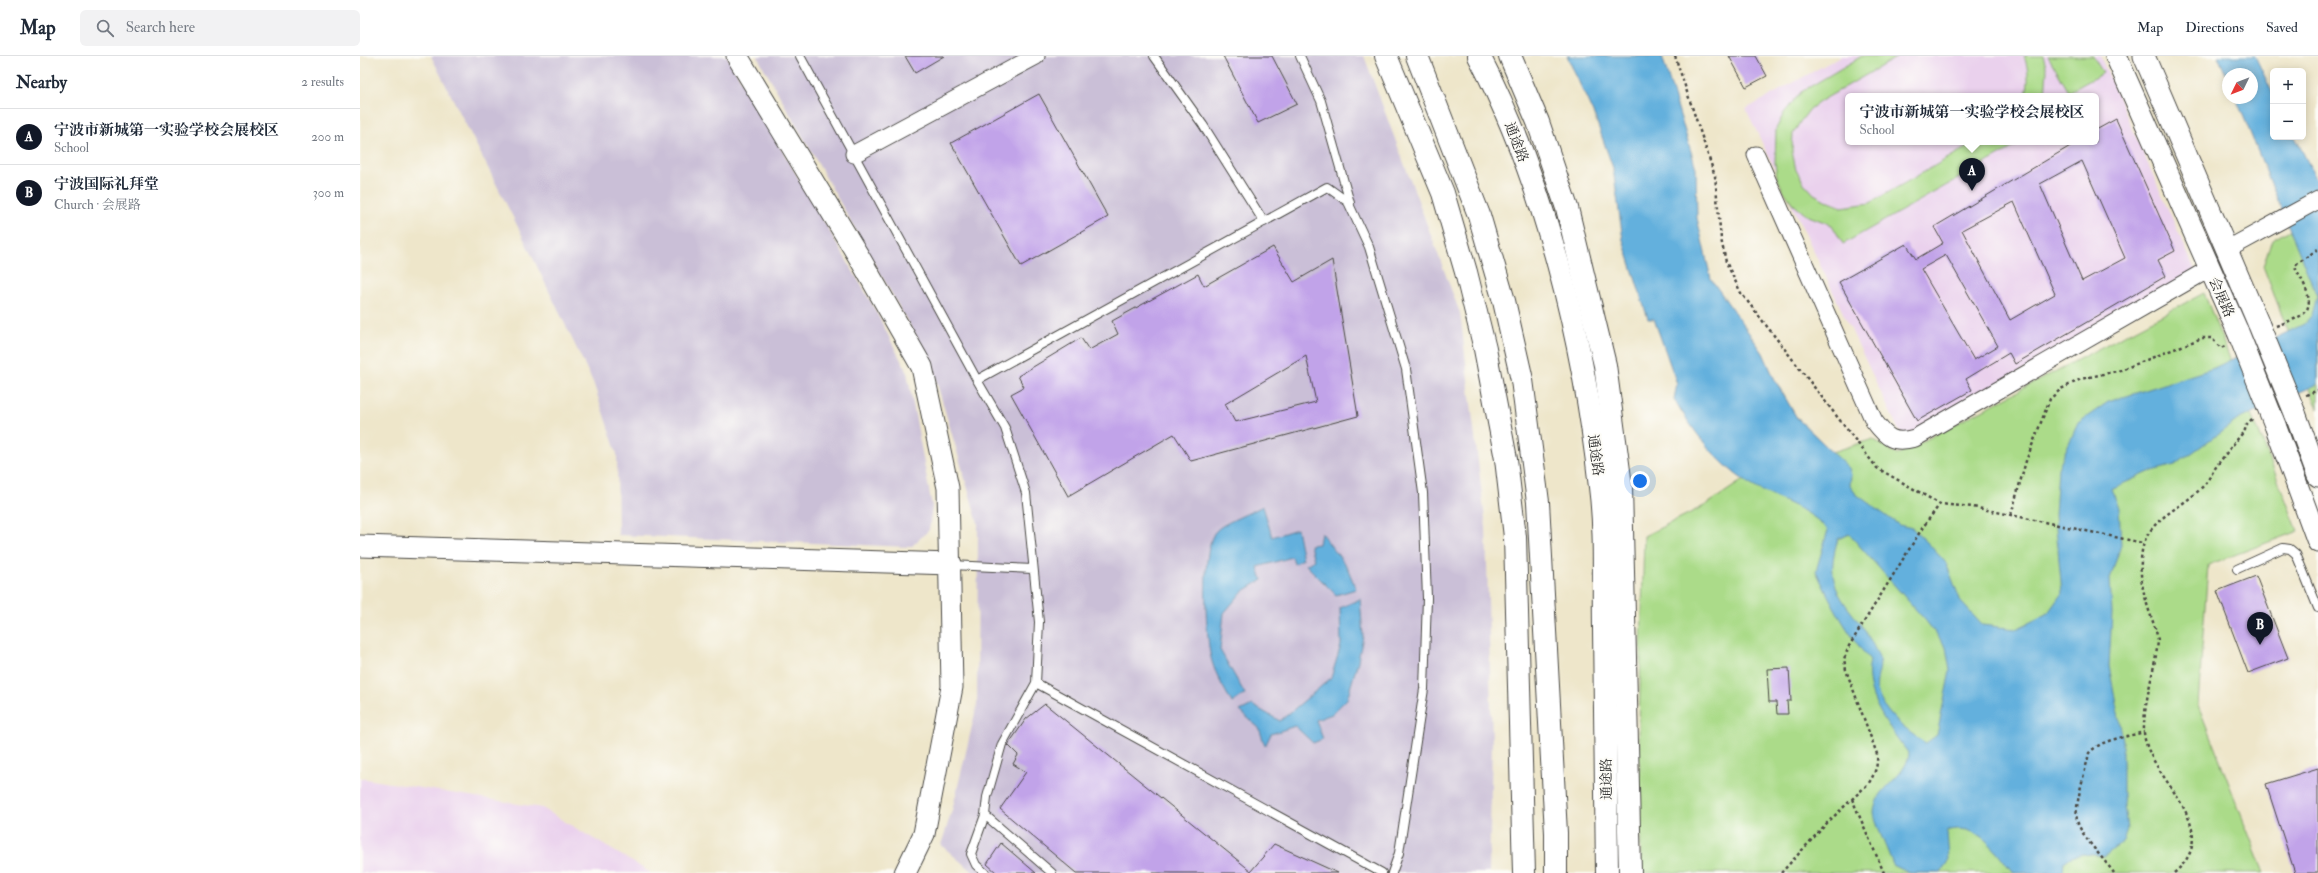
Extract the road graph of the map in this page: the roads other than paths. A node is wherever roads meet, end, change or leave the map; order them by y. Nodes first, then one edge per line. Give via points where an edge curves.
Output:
1 (737, 56) edge
2 (800, 56) edge
3 (1036, 56) edge
4 (1154, 56) edge
5 (1300, 56) edge
6 (1386, 56) edge
7 (1417, 56) edge
8 (1479, 56) edge
9 (1510, 56) edge
10 (2116, 56) edge
11 (2144, 56) edge
12 (854, 154) junction
13 (1756, 156) dead end
14 (2318, 200) edge
15 (1351, 208) junction
16 (1264, 222) junction
17 (2228, 249) junction
18 (2209, 269) junction
19 (977, 380) junction
20 (2318, 476) edge
21 (2318, 542) edge
22 (360, 546) edge
23 (951, 564) junction
24 (1033, 569) junction
25 (2237, 569) dead end
26 (2318, 608) edge
27 (1036, 683) junction
28 (985, 815) junction
29 (905, 873) edge
30 (985, 873) edge
31 (1052, 873) edge
32 (1382, 873) edge
33 (1392, 873) edge
34 (1524, 873) edge
35 (1556, 873) edge
36 (1607, 873) edge
37 (1630, 873) edge

1 - 23 street via 859,257 922,367 948,488
2 - 12 lane
3 - 12 street
4 - 16 lane via 1203,125
5 - 15 lane via 1321,100
6 - 34 main road via 1443,193 1458,243 1485,349 1506,459 1515,537
7 - 35 main road via 1479,215 1504,301 1522,380 1538,502
8 - 36 main road, 通途路 via 1499,94 1538,198 1570,311 1587,396 1601,488
9 - 37 main road via 1538,122 1567,208 1605,365 1622,486
10 - 18 street, 会展路
11 - 17 street, 会展路
12 - 19 lane
13 - 18 street via 1874,421 1884,434 1897,440 1915,438
14 - 17 street
15 - 16 lane via 1348,202 1327,187
15 - 33 lane via 1369,247 1406,369 1423,493 1427,598 1424,689 1400,853
16 - 19 lane
17 - 20 street, 会展路, bridge via 2259,324 2300,404
18 - 21 street, 会展路, bridge via 2238,332 2266,421
19 - 24 lane via 1005,428 1026,493
22 - 23 street
23 - 24 lane
23 - 29 street via 952,687 924,834
24 - 27 lane via 1039,622
25 - 26 lane via 2283,548 2290,549 2296,554
27 - 28 lane via 1002,744 987,797
27 - 32 lane
28 - 30 lane via 971,854 976,865
28 - 31 lane

